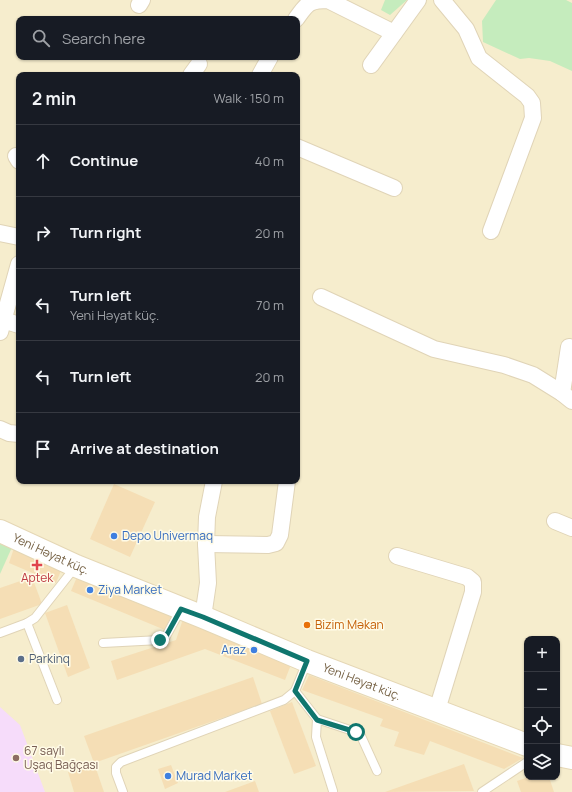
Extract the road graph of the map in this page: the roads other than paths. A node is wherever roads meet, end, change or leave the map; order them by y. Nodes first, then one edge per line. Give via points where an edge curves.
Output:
1 (418, 0) edge
2 (442, 0) edge
3 (298, 16) edge
4 (394, 33) junction
5 (268, 60) edge
6 (371, 65) dead end
7 (262, 72) edge
8 (300, 148) edge
9 (394, 188) dead end
10 (491, 230) dead end
11 (0, 233) edge
12 (16, 236) edge
13 (16, 274) edge
14 (321, 297) dead end
15 (1, 324) edge
16 (16, 325) edge
17 (569, 347) dead end
18 (567, 397) edge
19 (0, 430) edge
20 (16, 434) edge
21 (214, 484) edge
22 (287, 484) edge
23 (555, 522) dead end
24 (572, 528) edge
25 (0, 531) edge
26 (206, 544) junction
27 (397, 556) dead end
28 (76, 566) junction
29 (181, 609) junction
30 (203, 617) junction
31 (27, 623) junction
32 (0, 633) edge
33 (103, 643) dead end
34 (307, 661) junction
35 (295, 691) junction
36 (57, 700) dead end
37 (437, 710) junction
38 (317, 720) junction
39 (524, 744) edge
40 (560, 756) edge
41 (572, 758) edge
42 (524, 764) edge
43 (377, 771) dead end
44 (333, 791) edge
45 (123, 792) edge
46 (482, 792) edge

1 - 4 street
2 - 10 street via 466,29 479,58 527,96 532,103 533,118
3 - 4 street via 306,5 316,0 328,0
4 - 6 street
5 - 7 street
8 - 9 street
11 - 12 street
13 - 15 street
14 - 18 street via 434,349 533,375
15 - 16 street
17 - 18 street
19 - 20 street
21 - 26 street
22 - 26 street via 280,535 276,543
23 - 24 street
25 - 28 street, Yeni Həyat küç.
26 - 30 street via 208,582
27 - 37 street via 467,577 473,582 473,592
28 - 29 street, Yeni Həyat küç.
28 - 31 lane via 35,618
29 - 30 street, Yeni Həyat küç.
29 - 33 lane via 165,638
30 - 34 street, Yeni Həyat küç.
31 - 32 lane
31 - 36 lane
34 - 35 lane
34 - 37 street, Yeni Həyat küç.
35 - 38 lane
35 - 45 lane via 284,700 121,762 116,766 116,773
37 - 39 street, Yeni Həyat küç.
38 - 43 lane via 356,732 361,736
38 - 44 lane via 316,737
40 - 41 street
42 - 46 lane

